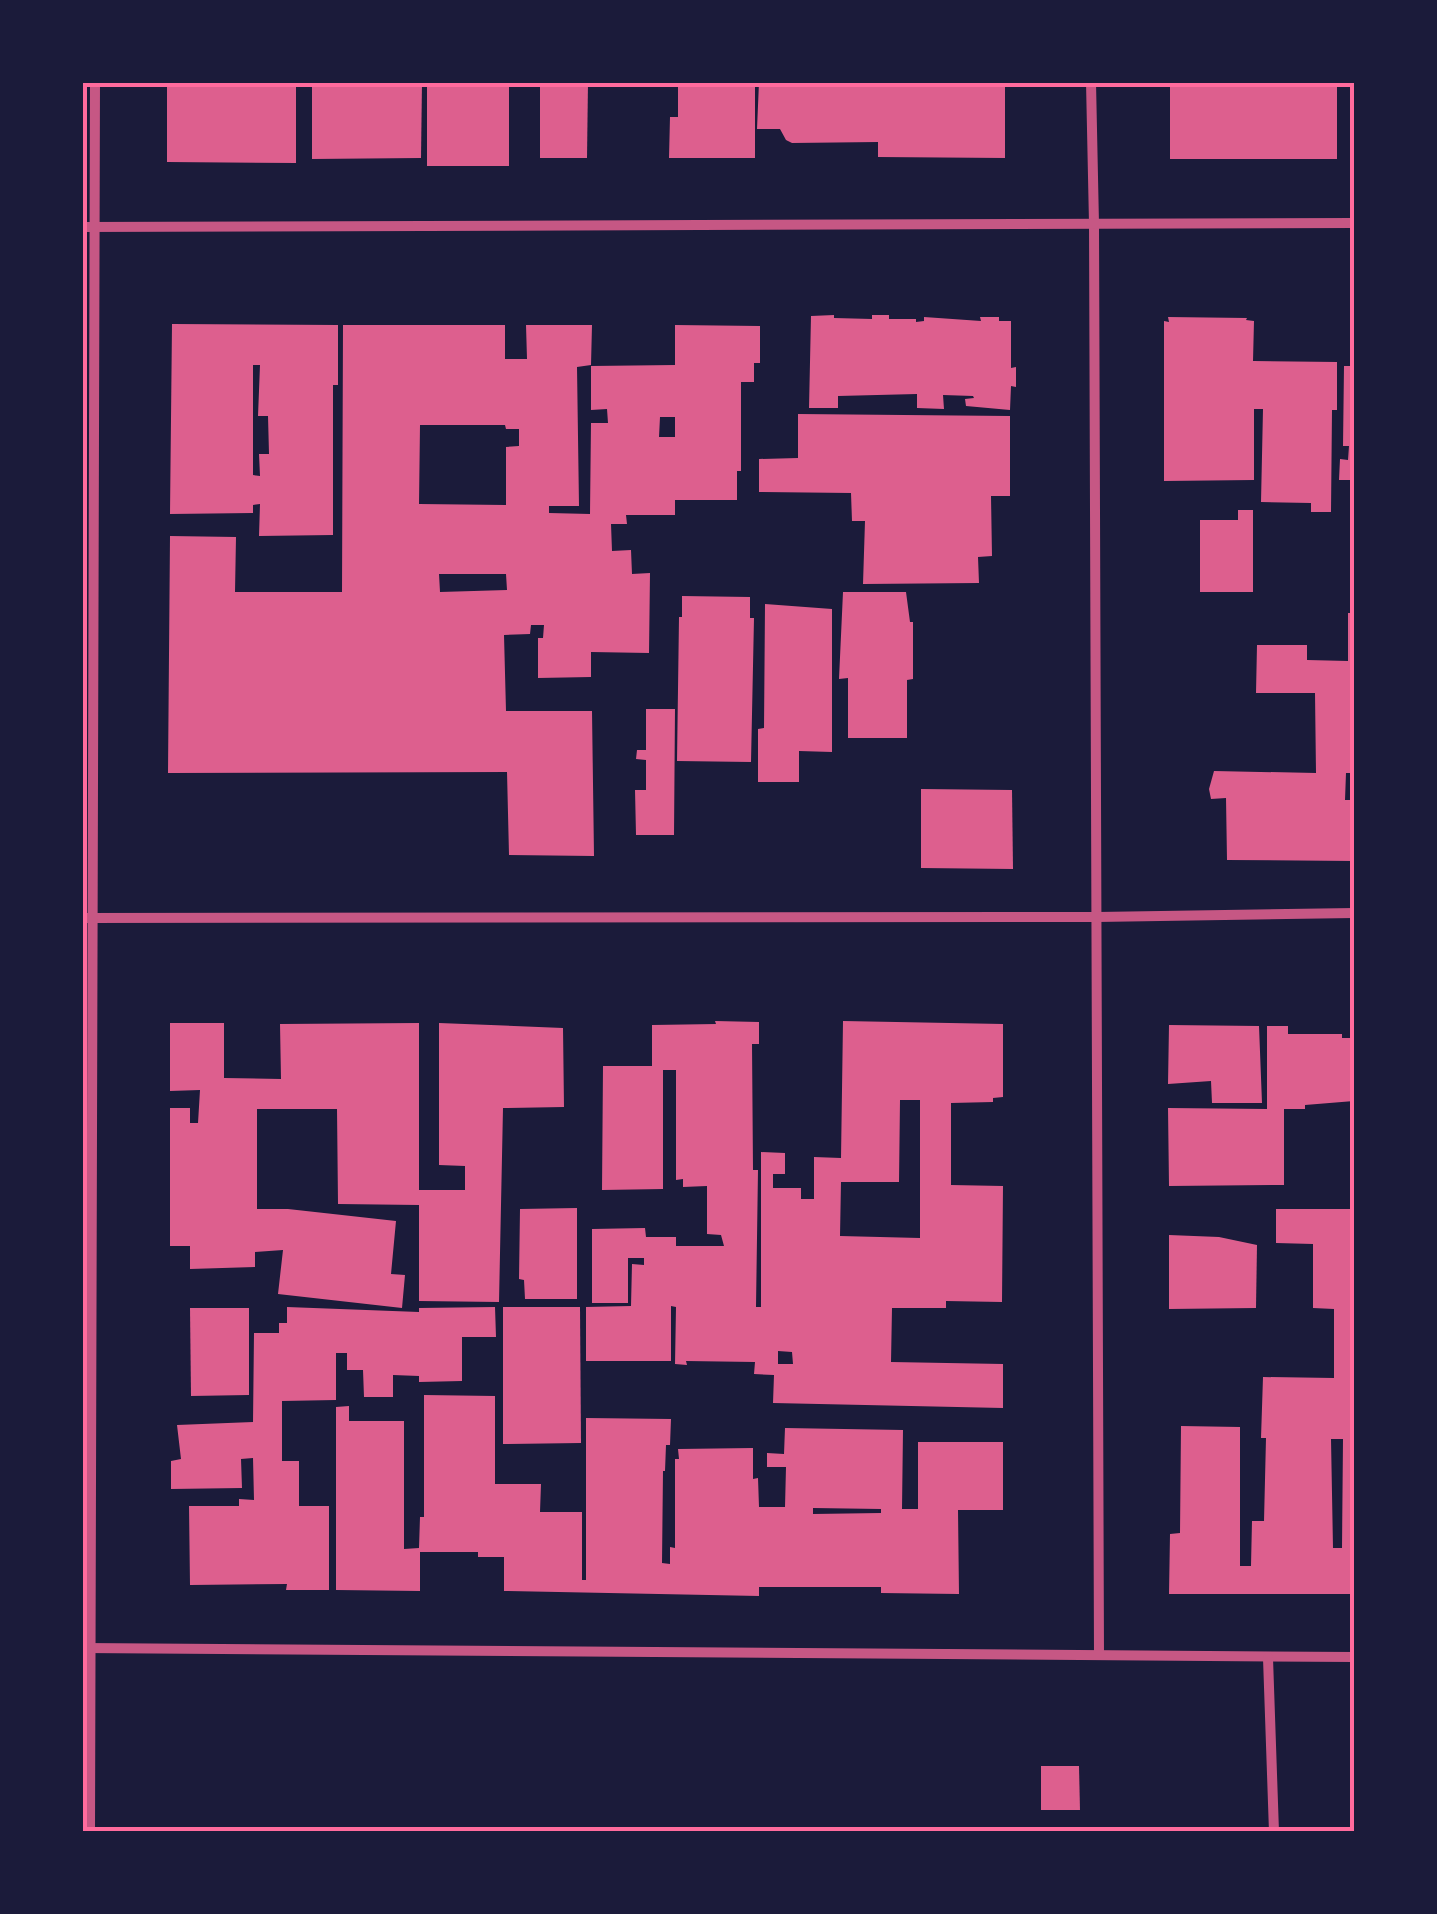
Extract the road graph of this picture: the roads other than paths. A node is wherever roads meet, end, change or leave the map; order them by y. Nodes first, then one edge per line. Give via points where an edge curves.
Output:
1 (95, 82) edge
2 (1091, 82) edge
3 (1354, 223) edge
4 (1094, 224) junction
5 (89, 227) edge
6 (1354, 914) edge
7 (1097, 917) junction
8 (88, 918) edge
9 (87, 1648) edge
10 (1099, 1656) junction
11 (1354, 1656) edge
12 (1268, 1658) junction
13 (90, 1832) edge
14 (1274, 1832) edge

1 - 5 street
2 - 4 street
3 - 4 street
4 - 5 street
4 - 7 street
5 - 8 street
6 - 7 street
7 - 8 street
7 - 10 street
8 - 9 street
9 - 10 street
9 - 13 street
10 - 12 street
11 - 12 street
12 - 14 street

